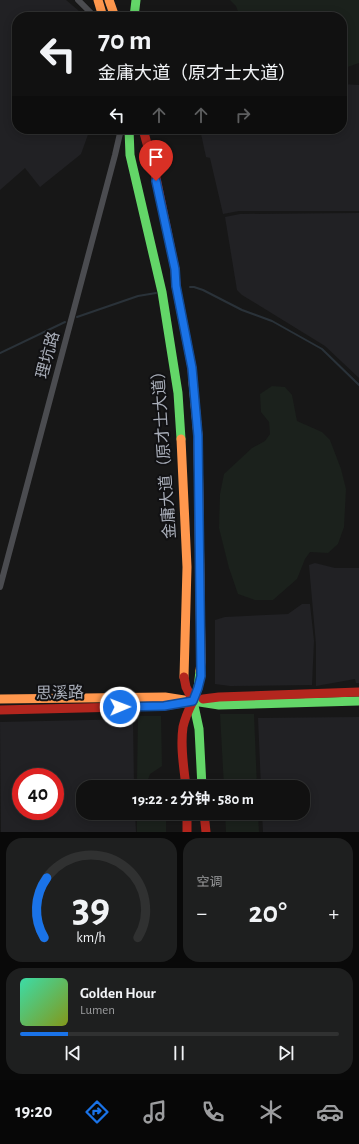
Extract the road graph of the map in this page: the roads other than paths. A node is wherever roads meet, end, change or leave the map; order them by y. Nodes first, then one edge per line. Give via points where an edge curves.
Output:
1 (78, 0) edge
2 (98, 0) edge
3 (109, 0) edge
4 (136, 0) edge
5 (90, 12) edge
6 (102, 12) edge
7 (113, 12) edge
8 (134, 12) edge
9 (120, 134) edge
10 (129, 134) edge
11 (144, 134) edge
12 (176, 286) junction
13 (161, 289) junction
14 (0, 587) edge
15 (359, 692) edge
16 (0, 699) edge
17 (193, 701) junction
18 (359, 701) edge
19 (0, 710) edge
20 (186, 780) edge
21 (202, 780) edge
22 (187, 820) edge
23 (205, 820) edge
24 (187, 832) edge
25 (206, 832) edge

1 - 5 street
2 - 6 main road
3 - 7 main road
4 - 8 main road
9 - 14 street, 理坑路
10 - 13 main road, 金庸大道（原才士大道） via 130,155
11 - 12 main road, 金庸大道（原才士大道） via 175,269
12 - 13 main road
12 - 17 main road, 金庸大道（原才士大道） via 192,368 198,436 201,662 198,688
13 - 17 main road, 金庸大道（原才士大道） via 178,393 187,567 184,674 186,687
15 - 17 main road, 思溪路 via 219,697
16 - 17 main road, 思溪路 via 165,697
17 - 18 main road, 思溪路 via 218,705
17 - 19 main road, 思溪路 via 164,706
17 - 20 main road, 金庸大道（原才士大道） via 183,730
17 - 21 main road, 金庸大道（原才士大道） via 199,729
22 - 24 main road
23 - 25 main road

